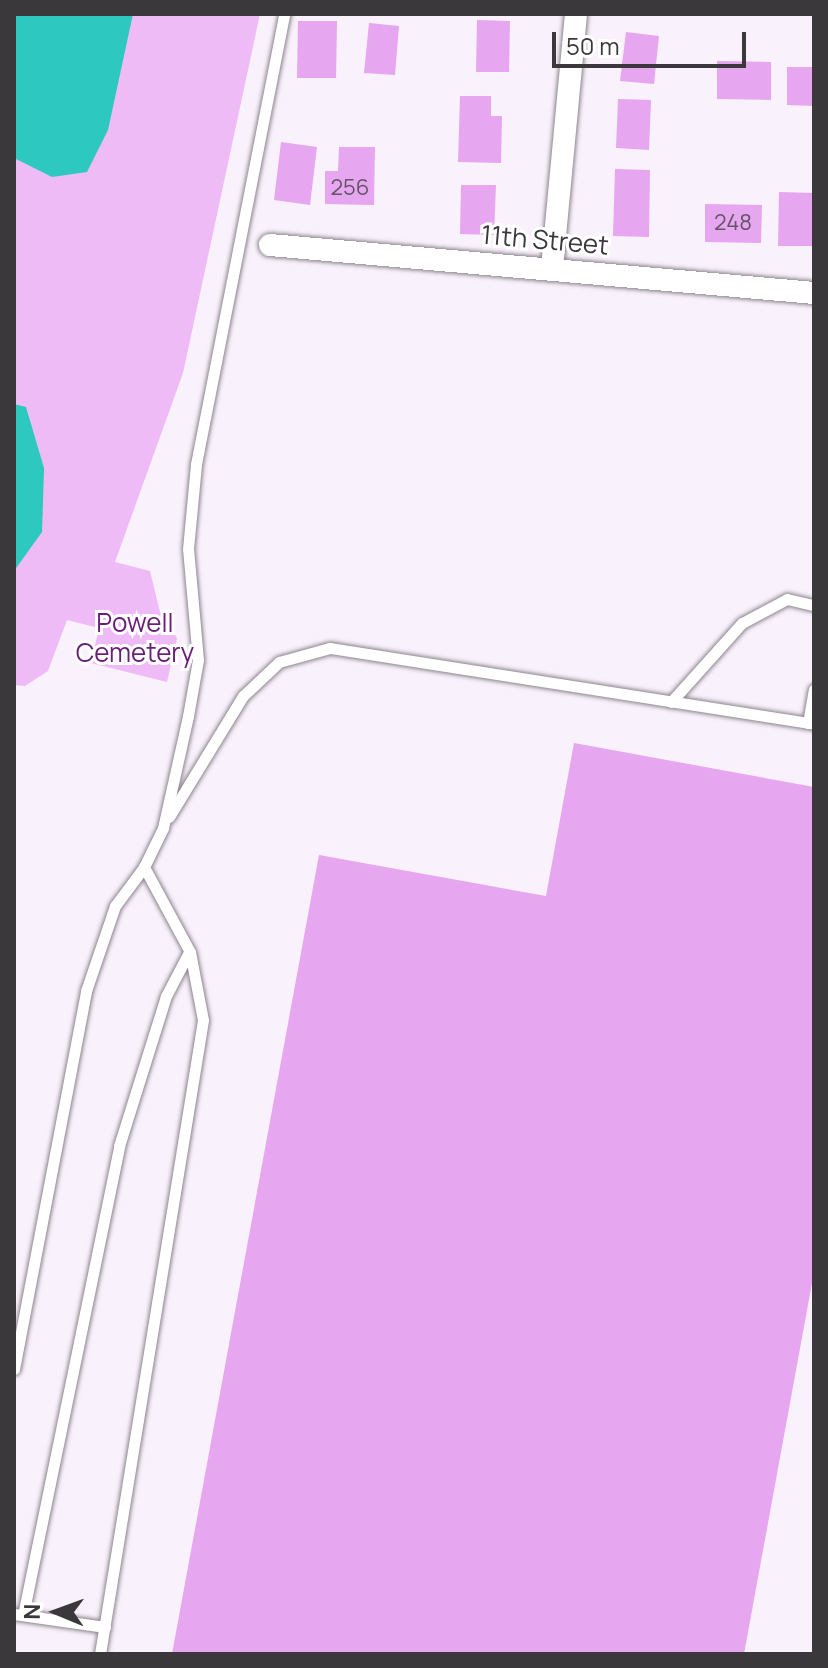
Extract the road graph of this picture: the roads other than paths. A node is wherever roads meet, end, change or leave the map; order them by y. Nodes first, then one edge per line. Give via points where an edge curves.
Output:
1 (284, 14) edge
2 (576, 14) edge
3 (270, 245) dead end
4 (552, 268) junction
5 (814, 293) edge
6 (814, 605) edge
7 (814, 690) edge
8 (671, 702) junction
9 (811, 724) edge
10 (163, 828) junction
11 (144, 867) junction
12 (190, 952) junction
13 (14, 1369) edge
14 (18, 1615) edge
15 (105, 1627) junction
16 (100, 1654) edge

1 - 10 lane via 196,464 188,549 198,660
2 - 4 street
3 - 4 street, 11th Street
4 - 5 street, 11th Street
6 - 8 lane via 787,599 742,623
7 - 9 lane
8 - 9 lane
8 - 10 lane via 330,648 279,662 243,696
10 - 11 lane
11 - 12 lane
11 - 13 lane via 115,906 86,991
12 - 14 lane via 166,996 119,1146
12 - 15 lane via 203,1020
14 - 15 lane
15 - 16 lane

